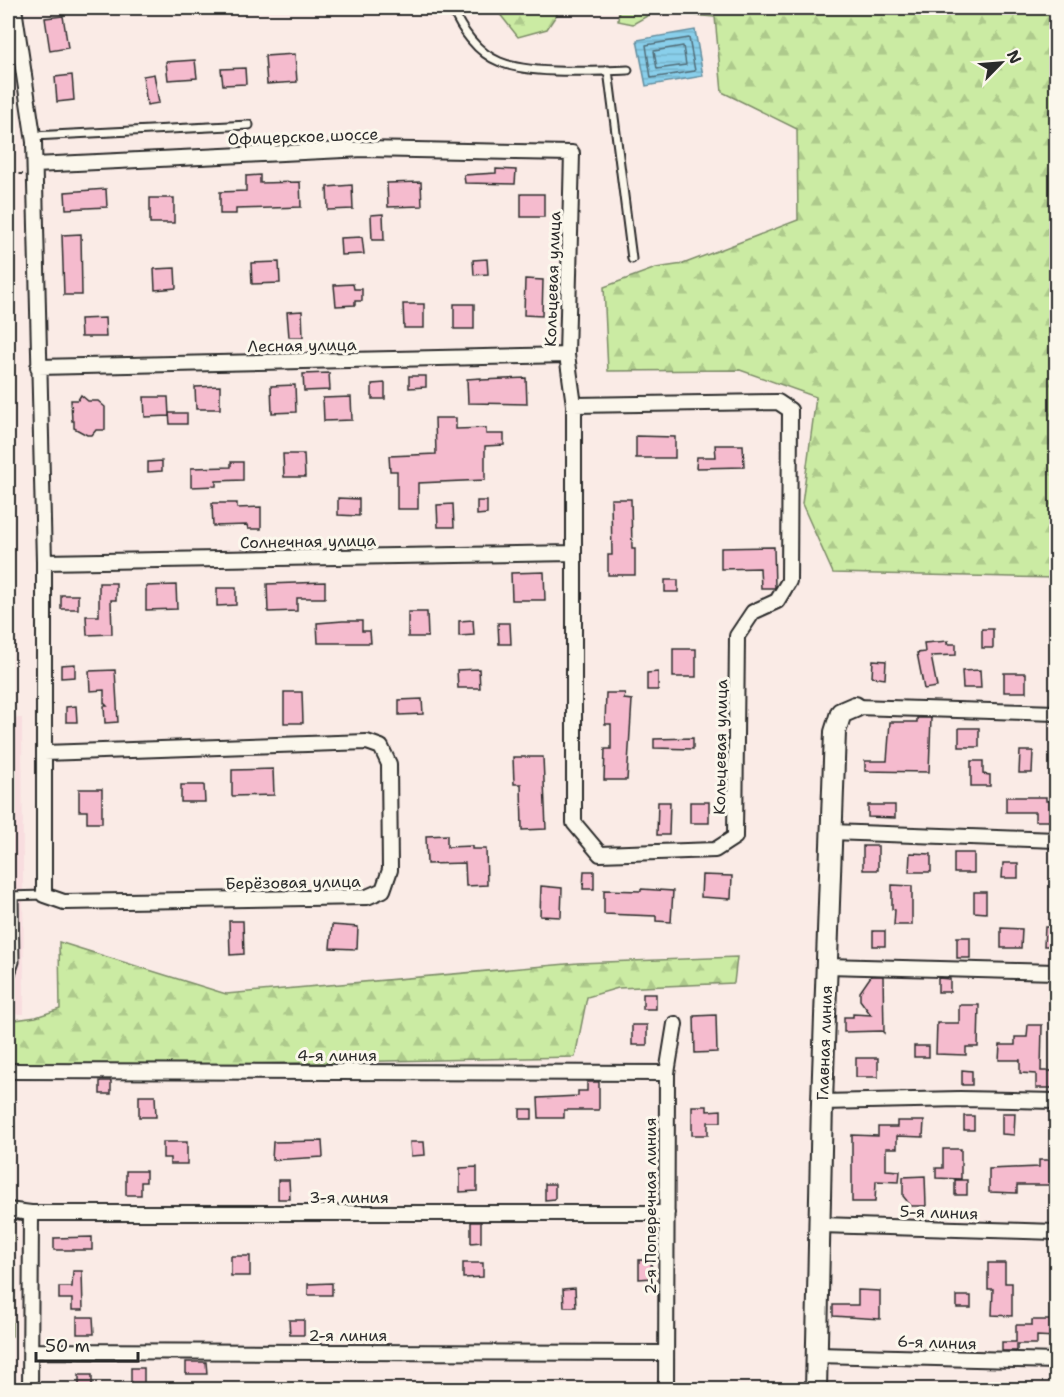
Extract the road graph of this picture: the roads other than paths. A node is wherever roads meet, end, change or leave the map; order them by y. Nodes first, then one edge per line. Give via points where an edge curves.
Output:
1 (14, 8) edge
2 (453, 8) edge
3 (608, 70) junction
4 (628, 70) dead end
5 (249, 125) dead end
6 (33, 136) junction
7 (572, 153) joint
8 (35, 165) junction
9 (632, 260) dead end
10 (567, 355) junction
11 (38, 367) junction
12 (574, 405) junction
13 (573, 553) junction
14 (44, 562) junction
15 (855, 707) joint
16 (1056, 713) edge
17 (44, 753) junction
18 (831, 832) junction
19 (1056, 840) edge
20 (44, 895) junction
21 (11, 896) edge
22 (827, 966) junction
23 (1056, 972) edge
24 (8, 983) edge
25 (675, 1024) dead end
26 (8, 1071) edge
27 (666, 1073) junction
28 (1056, 1101) edge
29 (822, 1102) junction
30 (8, 1210) edge
31 (31, 1213) junction
32 (667, 1213) junction
33 (820, 1225) junction
34 (1056, 1232) edge
35 (30, 1350) junction
36 (666, 1353) junction
37 (817, 1355) junction
38 (1056, 1361) edge
39 (30, 1389) edge
40 (666, 1389) edge
41 (816, 1389) edge

1 - 6 street
2 - 3 lane via 475,45 498,62 518,68
3 - 4 lane
3 - 9 lane
5 - 6 lane
6 - 8 street
7 - 8 street, Офицерское шоссе via 364,149
7 - 10 street, Кольцевая улица
8 - 11 street
10 - 11 street, Лесная улица
10 - 12 street, Кольцевая улица
11 - 14 street
12 - 13 street, Кольцевая улица
12 - 13 street, Кольцевая улица via 778,402 790,410 789,582 777,601 753,612 737,636 735,837 715,850 600,854 574,823
13 - 14 street, Солнечная улица
14 - 17 street
15 - 16 street
15 - 18 street, Главная линия via 841,713 835,732
17 - 20 street
17 - 20 street, Берёзовая улица via 367,742 381,747 389,764 390,870 383,890 367,897 64,902
18 - 19 street
18 - 22 street, Главная линия
20 - 21 lane
21 - 24 lane via 15,962
22 - 23 street
22 - 29 street, Главная линия
25 - 27 street, 2-я Поперечная линия
26 - 27 street, 4-я линия
27 - 32 street, 2-я Поперечная линия
28 - 29 street
29 - 33 street, Главная линия
30 - 31 street, 3-я линия
31 - 32 street, 3-я линия
31 - 35 street
32 - 36 street, 2-я Поперечная линия
33 - 34 street, 5-я линия
33 - 37 street, Главная линия
35 - 36 street, 2-я линия
35 - 39 street
36 - 40 street, 2-я Поперечная линия
37 - 38 street, 6-я линия
37 - 41 street, Главная линия

